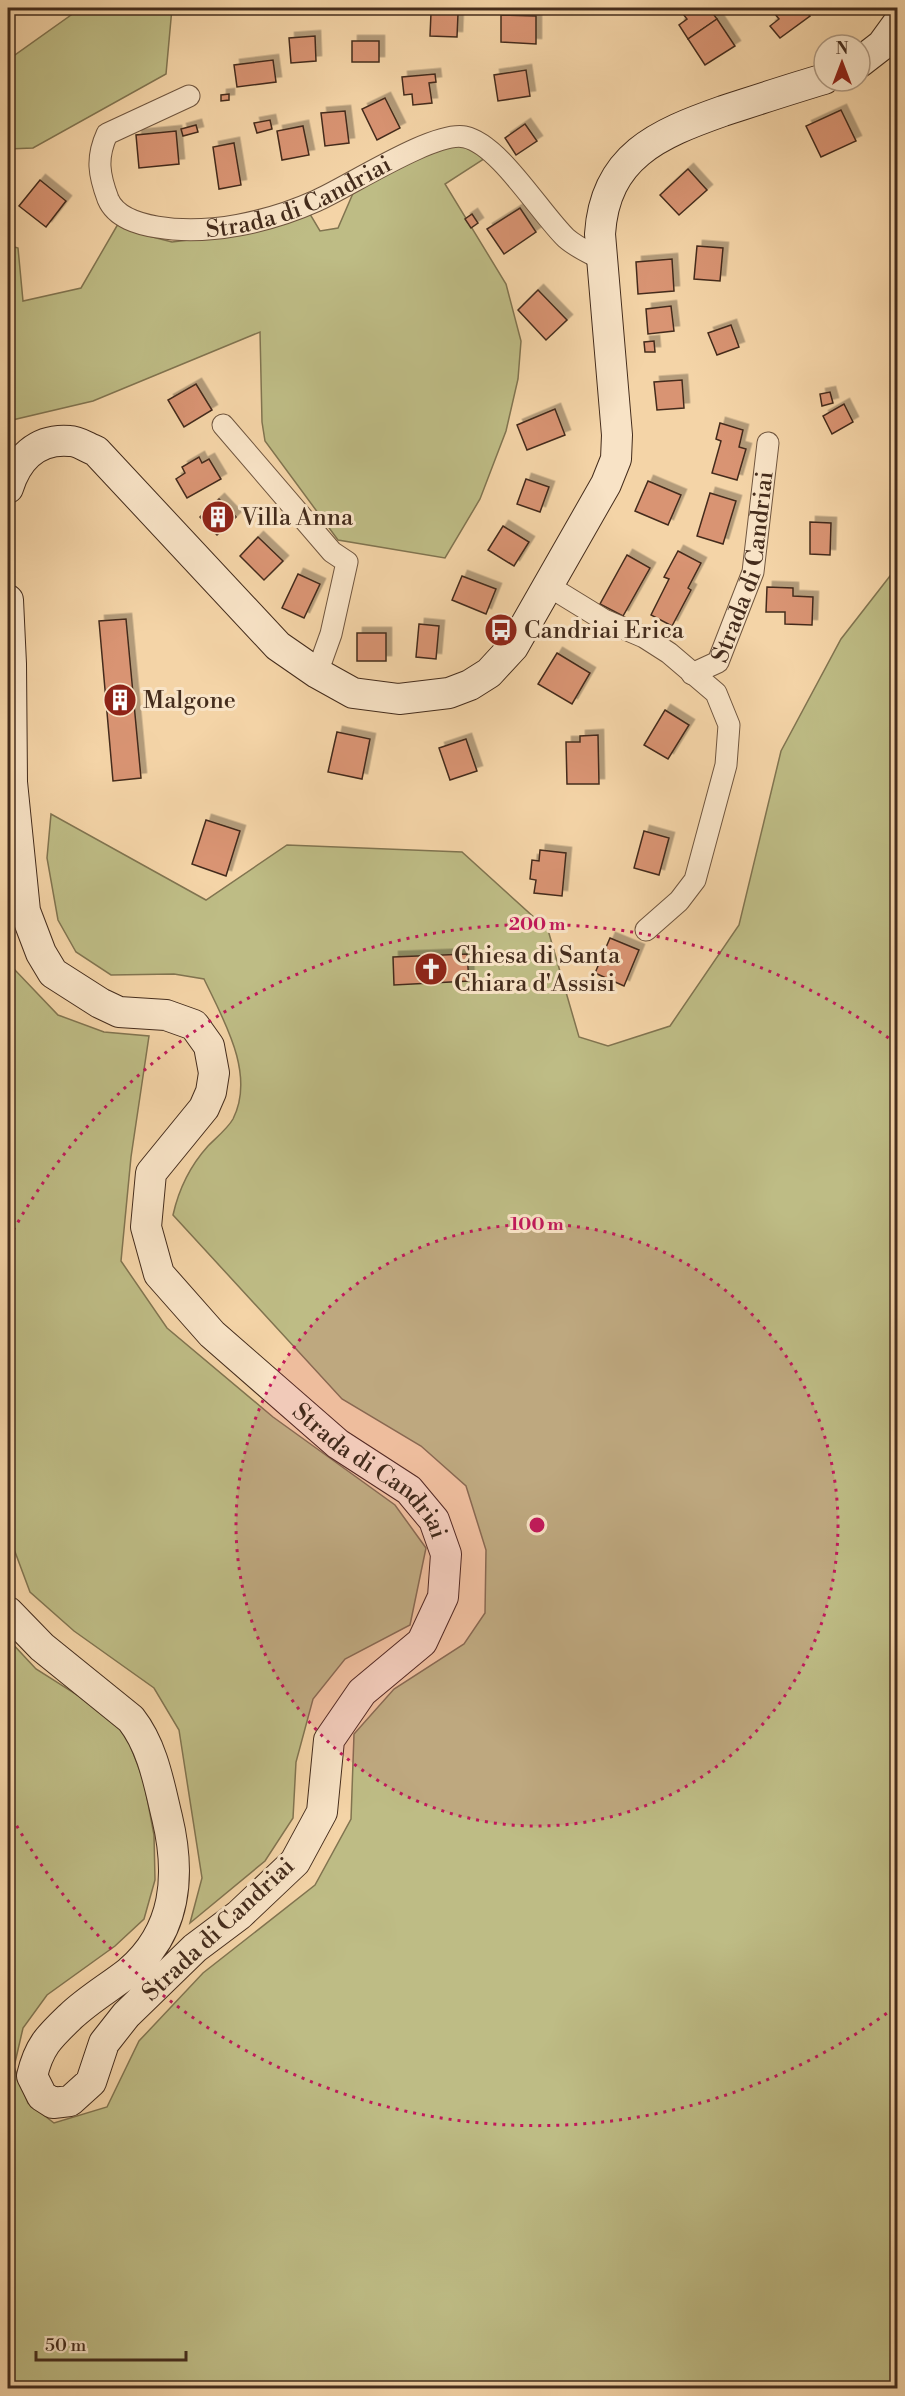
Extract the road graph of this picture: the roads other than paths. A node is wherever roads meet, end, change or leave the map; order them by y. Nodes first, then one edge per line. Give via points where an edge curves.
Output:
1 (897, 23) edge
2 (872, 53) edge
3 (812, 83) edge
4 (189, 96) dead end
5 (601, 259) junction
6 (223, 425) dead end
7 (768, 443) dead end
8 (8, 488) edge
9 (547, 589) junction
10 (8, 600) edge
11 (317, 673) junction
12 (692, 674) junction
13 (9, 685) edge
14 (646, 930) dead end
15 (8, 1612) edge

1 - 2 main road
3 - 5 main road via 669,131 646,146 626,164 601,212
4 - 5 street, Strada di Candriai via 107,134 99,152 100,178 111,206 135,223 183,232 258,220 316,201 437,139 462,136 478,141 567,239
5 - 9 main road via 616,459
6 - 11 street via 332,552 347,562 331,634
7 - 12 street, Strada di Candriai via 753,572 718,663
8 - 11 main road via 13,470 45,442 71,441 96,451 278,646
9 - 11 main road via 513,647 489,673 470,685 448,693 399,699 353,693
9 - 12 street, Strada di Candriai via 644,637
10 - 13 main road, Strada di Candriai
12 - 14 street, Strada di Candriai via 716,693 729,725 726,765 694,880 679,901
13 - 15 main road, Strada di Candriai via 12,782 25,910 41,953 53,973 100,1004 118,1012 166,1016 194,1025 209,1046 214,1073 204,1108 151,1173 146,1227 159,1274 212,1334 338,1444 409,1490 434,1520 446,1554 443,1597 422,1642 362,1692 329,1740 322,1812 295,1862 239,1915 195,1948 126,2015 104,2043 91,2082 70,2101 53,2103 42,2096 32,2076 38,2051 92,1996 130,1971 164,1930 175,1886 172,1838 154,1764 138,1728 42,1647

